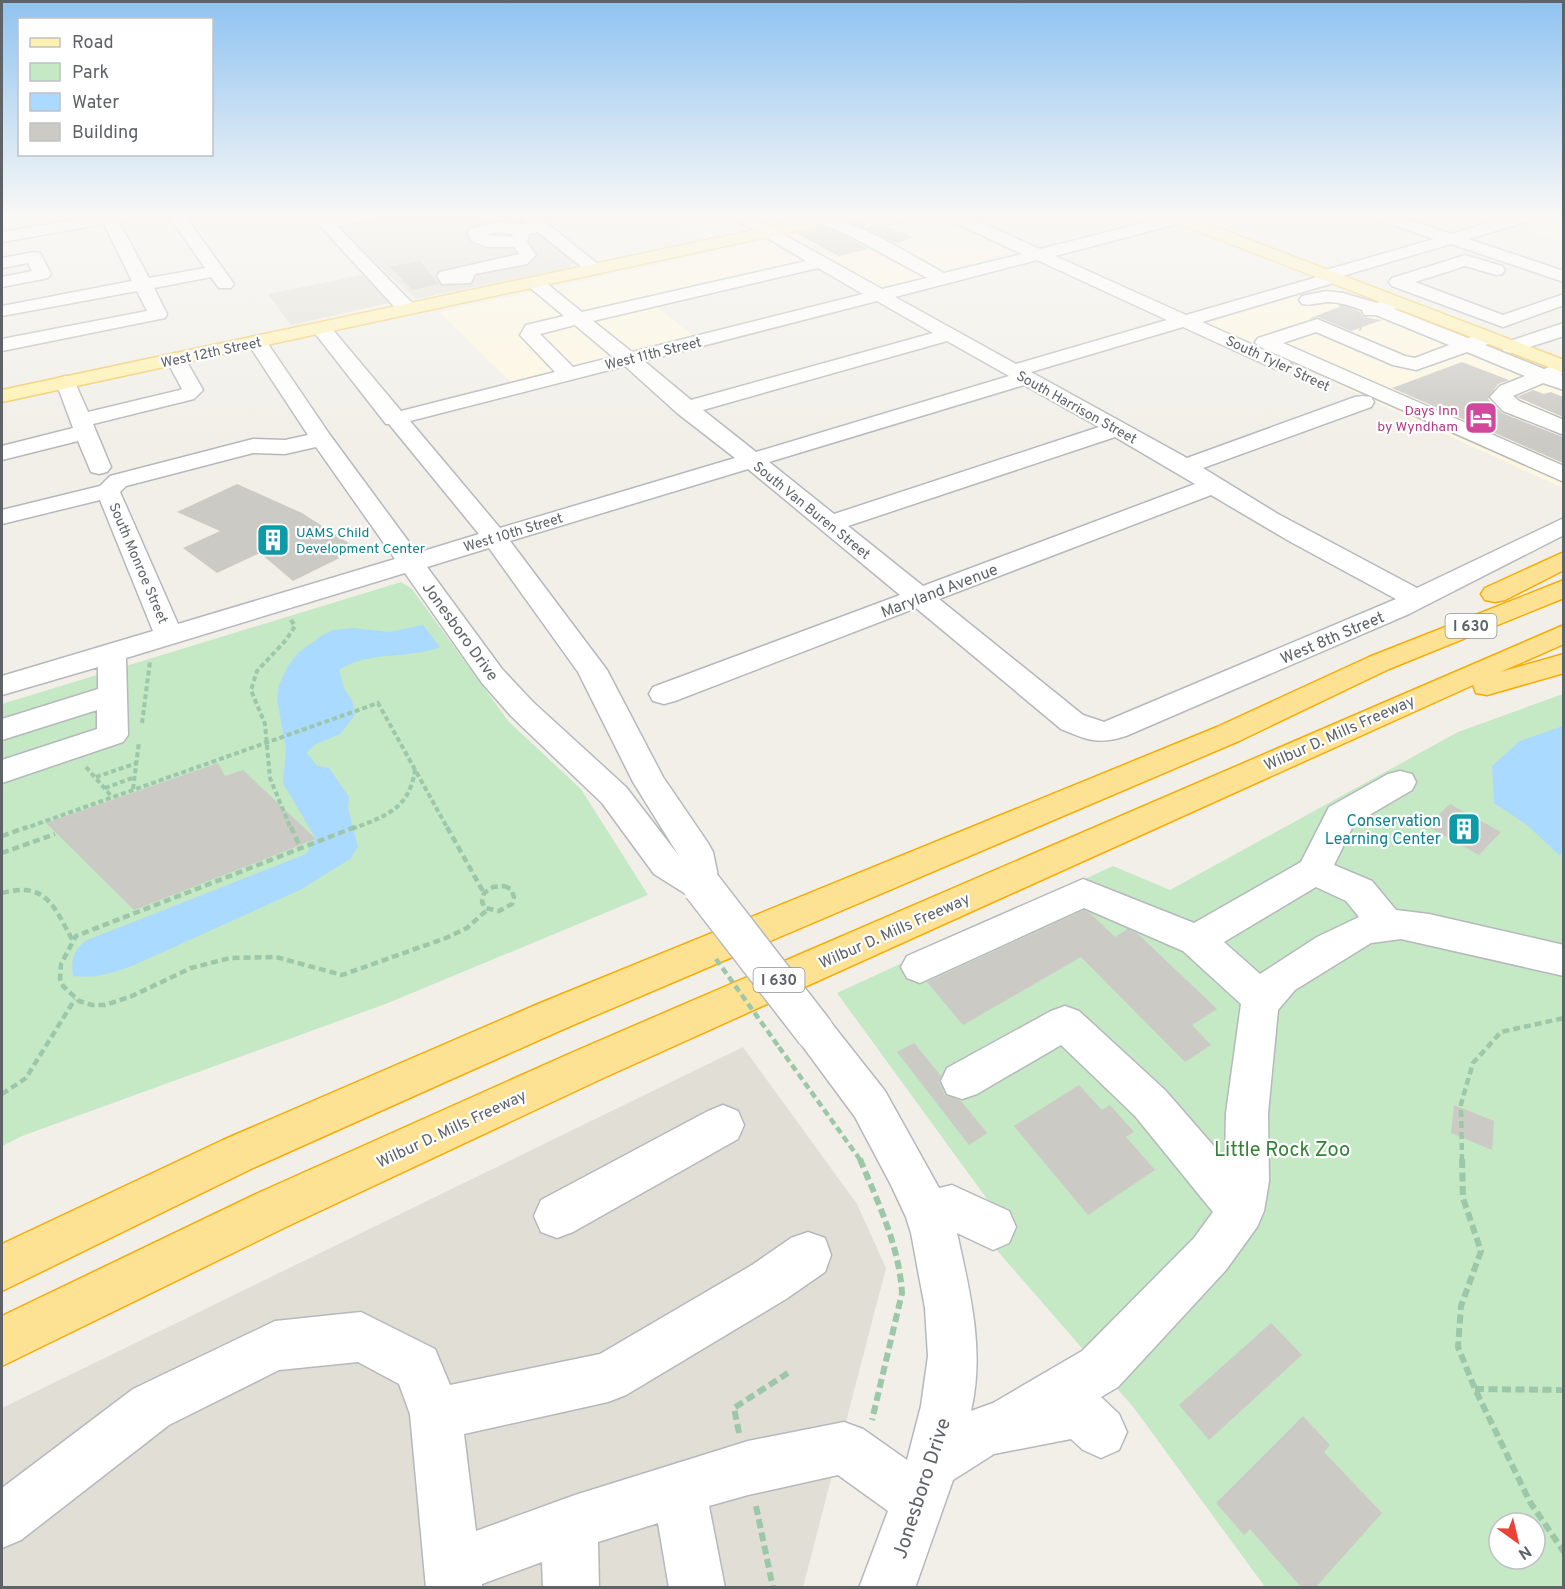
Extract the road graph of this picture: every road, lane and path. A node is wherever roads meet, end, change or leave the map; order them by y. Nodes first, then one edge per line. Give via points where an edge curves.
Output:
1 (5, 290) edge
2 (115, 290) edge
3 (145, 290) edge
4 (389, 290) edge
5 (561, 290) edge
6 (705, 290) edge
7 (867, 290) edge
8 (894, 290) edge
9 (1116, 290) edge
10 (1342, 290) edge
11 (1420, 290) edge
12 (1285, 291) joint
13 (875, 295) junction
14 (1563, 297) edge
15 (1308, 300) junction
16 (540, 303) junction
17 (1537, 308) junction
18 (407, 309) junction
19 (10, 310) edge
20 (1366, 313) junction
21 (1563, 318) edge
22 (577, 319) junction
23 (1186, 321) junction
24 (321, 328) junction
25 (1563, 329) edge
26 (1435, 332) junction
27 (948, 335) junction
28 (28, 340) junction
29 (257, 342) junction
30 (1478, 342) junction
31 (2, 345) edge
32 (1511, 347) junction
33 (176, 359) junction
34 (627, 360) junction
35 (566, 371) junction
36 (1558, 373) edge
37 (1019, 375) junction
38 (2, 396) edge
39 (1363, 402) junction
40 (685, 408) junction
41 (76, 409) junction
42 (394, 419) junction
43 (1406, 422) dead end
44 (1563, 428) edge
45 (1116, 429) junction
46 (322, 439) junction
47 (2, 453) edge
48 (751, 460) junction
49 (1185, 467) junction
50 (1563, 475) edge
51 (104, 479) junction
52 (1213, 486) junction
53 (2, 517) edge
54 (829, 524) junction
55 (1563, 525) edge
56 (495, 538) junction
57 (1563, 560) edge
58 (412, 562) junction
59 (1563, 588) edge
60 (921, 597) junction
61 (1415, 598) junction
62 (277, 604) junction
63 (1563, 633) edge
64 (169, 635) junction
65 (110, 653) junction
66 (1379, 663) junction
67 (1563, 663) edge
68 (2, 686) edge
69 (112, 694) junction
70 (664, 694) dead end
71 (1358, 723) junction
72 (2, 730) edge
73 (1094, 731) joint
74 (266, 743) junction
75 (137, 762) dead end
76 (415, 770) junction
77 (2, 772) edge
78 (96, 777) dead end
79 (135, 777) dead end
80 (1400, 782) dead end
81 (105, 788) dead end
82 (55, 834) dead end
83 (2, 836) edge
84 (302, 849) junction
85 (2, 853) edge
86 (1314, 871) junction
87 (702, 886) junction
88 (2, 893) edge
89 (484, 893) junction
90 (487, 910) junction
91 (1387, 925) junction
92 (73, 940) junction
93 (1196, 940) junction
94 (714, 956) dead end
95 (1563, 961) edge
96 (920, 967) dead end
97 (75, 999) junction
98 (1262, 999) junction
99 (1563, 1018) edge
100 (797, 1039) junction
101 (962, 1081) dead end
102 (2, 1094) edge
103 (723, 1125) dead end
104 (1240, 1211) junction
105 (928, 1213) junction
106 (557, 1216) dead end
107 (993, 1227) dead end
108 (808, 1255) dead end
109 (2, 1268) edge
110 (2, 1342) edge
111 (788, 1373) dead end
112 (1475, 1389) junction
113 (1563, 1390) edge
114 (436, 1414) junction
115 (1005, 1425) junction
116 (870, 1427) dead end
117 (1101, 1432) dead end
118 (740, 1437) dead end
119 (926, 1481) junction
120 (679, 1489) junction
121 (753, 1496) dead end
122 (2, 1521) edge
123 (575, 1522) junction
124 (1563, 1552) edge
125 (454, 1577) edge
126 (571, 1587) edge
127 (696, 1587) edge
128 (773, 1587) edge
129 (887, 1587) edge

1 - 19 street
2 - 19 street
3 - 28 street via 158,314
4 - 18 street
5 - 16 main road, West 12th Street
6 - 22 street
7 - 13 street, South Harrison Street
8 - 13 street, West 11th Street
9 - 23 street, South Tyler Street
10 - 20 main road
11 - 17 street via 1503,321
12 - 15 street
12 - 23 street, West 10th Street
13 - 27 street, South Harrison Street
13 - 34 street, West 11th Street
14 - 17 street
15 - 20 street
15 - 20 street via 1345,297
16 - 18 main road, West 12th Street
16 - 22 street, South Van Buren Street
16 - 35 street via 530,335
17 - 21 street
18 - 24 main road, West 12th Street
19 - 28 street
20 - 26 street
20 - 26 street via 1408,341
20 - 30 main road
22 - 34 street, South Van Buren Street
23 - 37 street, West 10th Street
23 - 39 street, South Tyler Street
24 - 29 main road, West 12th Street
24 - 42 street, Jonesboro Drive
25 - 32 street
26 - 30 street
27 - 37 street, South Harrison Street
27 - 40 street
28 - 31 street
29 - 33 main road, West 12th Street
29 - 46 street, Jonesboro Drive
30 - 32 main road
30 - 36 street
30 - 50 street via 1416,364 1400,362 1317,325 1264,342
32 - 36 main road
33 - 41 main road, West 12th Street
33 - 41 street via 193,390 187,395 116,412
34 - 35 street, West 11th Street
34 - 40 street, South Van Buren Street
35 - 42 street, West 11th Street via 528,378 535,383
36 - 44 street via 1507,390 1501,397 1511,406
37 - 45 street, South Harrison Street
37 - 48 street, West 10th Street
38 - 41 main road, West 12th Street
39 - 43 street, South Tyler Street
39 - 49 street
40 - 48 street, South Van Buren Street
41 - 47 street
41 - 51 street, South Monroe Street
42 - 56 street, Jonesboro Drive
45 - 49 street, South Harrison Street
45 - 54 street
46 - 51 street via 285,447 253,446 118,481
46 - 58 street, Jonesboro Drive
48 - 54 street, South Van Buren Street
48 - 56 street, West 10th Street
49 - 52 street, South Harrison Street
51 - 53 street
51 - 64 street, South Monroe Street
52 - 60 street, Maryland Avenue
52 - 61 street, South Harrison Street
54 - 60 street, South Van Buren Street
55 - 61 street, West 8th Street
56 - 58 street, West 10th Street
56 - 87 street, Jonesboro Drive via 592,670 649,782 696,852
57 - 66 highway via 1421,626
58 - 62 street, West 10th Street
58 - 87 street, Jonesboro Drive via 492,676 614,795 666,865
59 - 66 highway, I 630
60 - 70 street, Maryland Avenue
60 - 73 street, South Van Buren Street via 1063,714 1080,727
61 - 73 street, West 8th Street via 1348,631 1126,725 1105,732
62 - 64 street, West 10th Street
62 - 74 path via 295,626 258,669 250,687 264,720
63 - 71 highway, Wilbur D. Mills Freeway / I 630
64 - 65 street, West 10th Street
65 - 68 street, West 10th Street
65 - 69 street
66 - 109 highway, I 630 via 1228,734 563,1012 249,1149
67 - 71 highway
69 - 72 street
69 - 77 street via 111,735
71 - 110 highway, Wilbur D. Mills Freeway / I 630 via 586,1066 274,1209
74 - 76 path via 378,703
74 - 83 path
74 - 84 path via 272,784
75 - 78 path
76 - 84 path via 411,790 399,808
76 - 89 path
79 - 81 path
80 - 86 street via 1341,816
82 - 85 path
84 - 92 path
86 - 91 street via 1359,891
86 - 93 street
87 - 100 street, Jonesboro Drive, bridge
88 - 92 path via 35,888 45,896
89 - 90 path via 482,903
89 - 90 path via 501,885 514,893 509,907 496,912
90 - 97 path via 467,928 446,938 342,975 276,957 227,958 180,972 123,999 97,1004
91 - 95 street via 1429,929
91 - 98 street via 1362,931 1330,948 1281,980
92 - 97 path via 63,954 59,976 62,986
93 - 96 street via 1083,893
93 - 98 street
94 - 100 path, bridge
97 - 102 path via 26,1078
98 - 104 street via 1247,1113 1247,1181
99 - 112 path via 1501,1032 1473,1063 1461,1104 1463,1198 1481,1251 1461,1306 1458,1347
100 - 105 street, Jonesboro Drive via 870,1104
100 - 116 path via 860,1159 892,1236 901,1274 902,1293
101 - 104 street via 1065,1023 1150,1103
103 - 106 street
104 - 115 street via 1210,1254 1100,1369
105 - 107 street via 952,1207
105 - 119 street, Jonesboro Drive via 949,1308 953,1356 947,1406
108 - 114 street via 608,1377
111 - 118 path via 734,1408
112 - 113 path
112 - 124 path via 1530,1502
114 - 122 street via 417,1367 362,1337 275,1346 151,1407
114 - 125 street
115 - 117 street via 1079,1412
115 - 119 street via 981,1433
119 - 120 street via 844,1448 747,1468
119 - 129 street, Jonesboro Drive
120 - 123 street
120 - 127 street
121 - 128 path
123 - 125 street
123 - 126 street via 568,1547

